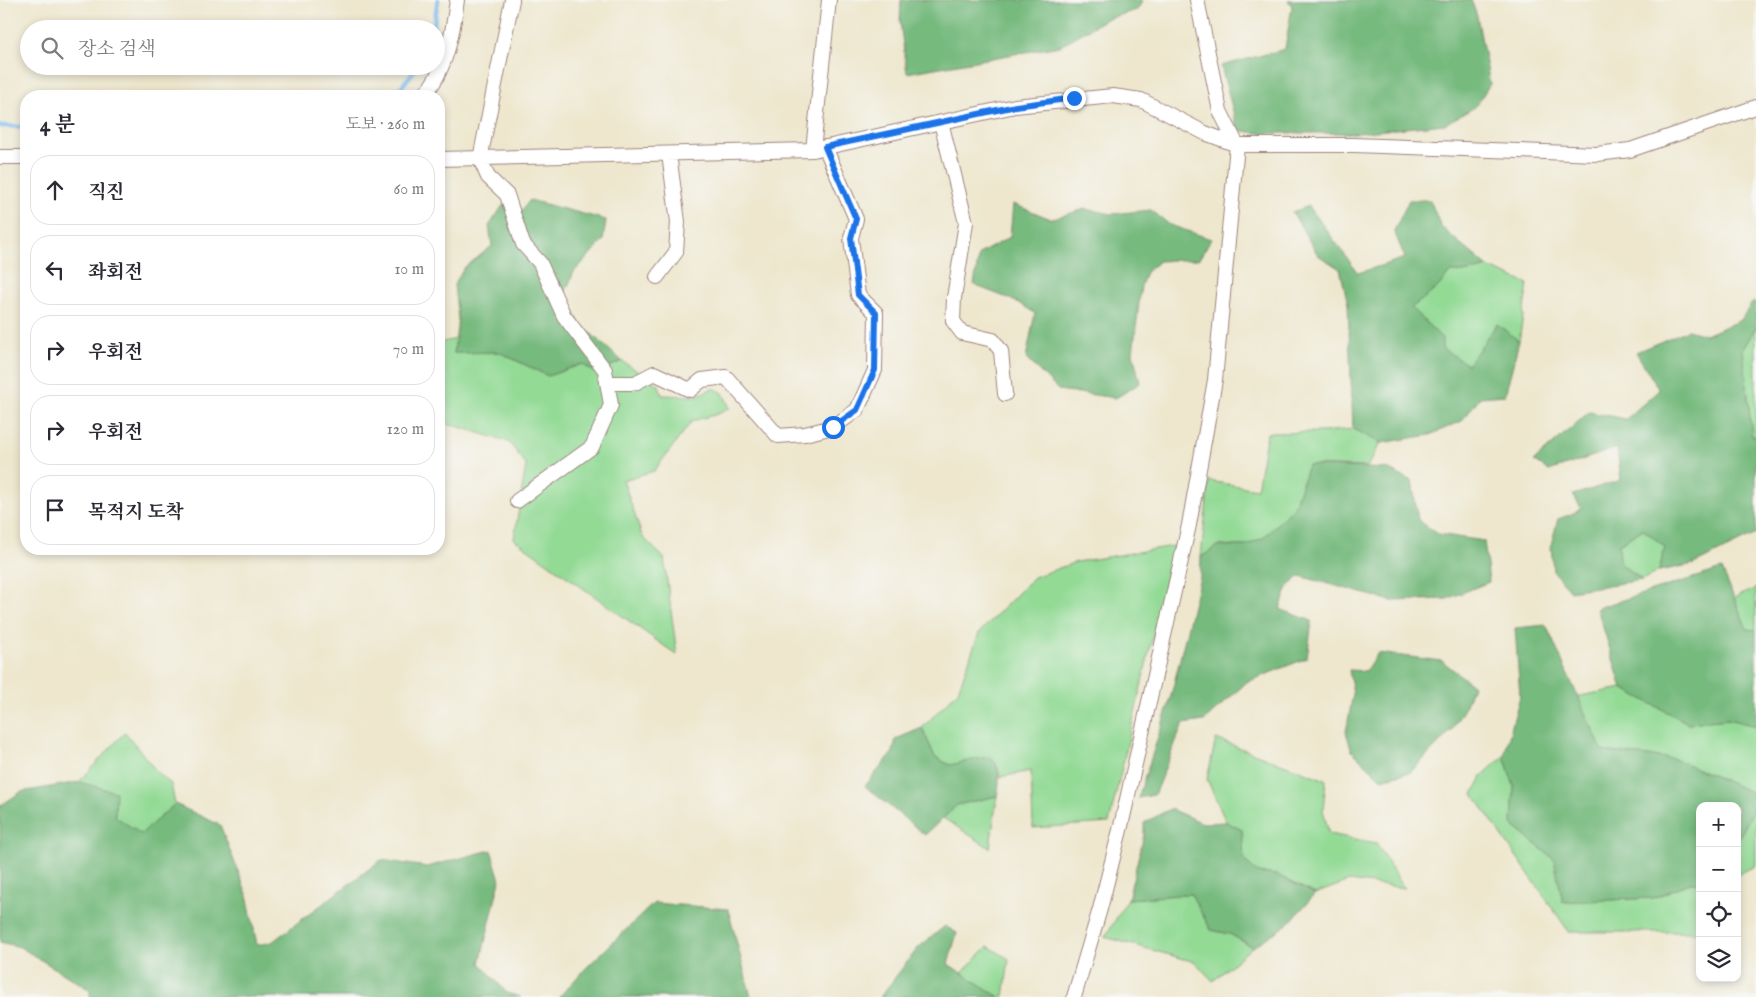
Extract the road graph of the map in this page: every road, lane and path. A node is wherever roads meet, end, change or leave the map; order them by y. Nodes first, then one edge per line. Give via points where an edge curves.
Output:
1 (457, 0) edge
2 (512, 0) edge
3 (829, 0) edge
4 (1197, 0) edge
5 (445, 53) edge
6 (436, 75) edge
7 (428, 90) edge
8 (1756, 107) edge
9 (941, 122) junction
10 (1237, 145) junction
11 (819, 149) junction
12 (669, 154) junction
13 (0, 157) edge
14 (20, 157) edge
15 (445, 159) edge
16 (480, 159) junction
17 (657, 277) dead end
18 (607, 383) junction
19 (1005, 394) dead end
20 (517, 501) dead end
21 (1074, 996) edge

1 - 5 street via 452,36
2 - 16 street
3 - 11 street
4 - 10 street via 1220,111
6 - 7 street
8 - 10 street via 1630,150 1597,154 1354,145
9 - 10 street via 1016,106 1112,96 1141,100 1205,133
9 - 11 street
9 - 19 street via 966,223 953,321 962,333 993,340 1001,351
10 - 21 street via 1215,380 1189,525 1116,844
11 - 12 street
11 - 18 street via 856,219 851,238 858,295 876,313 875,370 857,410 833,427 778,436 726,377 702,380 690,390 654,373 635,383
12 - 16 street
12 - 17 street via 678,222 676,252
13 - 14 street
15 - 16 street
16 - 18 street via 488,177 507,195 523,244 540,263 564,316 605,370
18 - 20 street via 611,405 592,447

